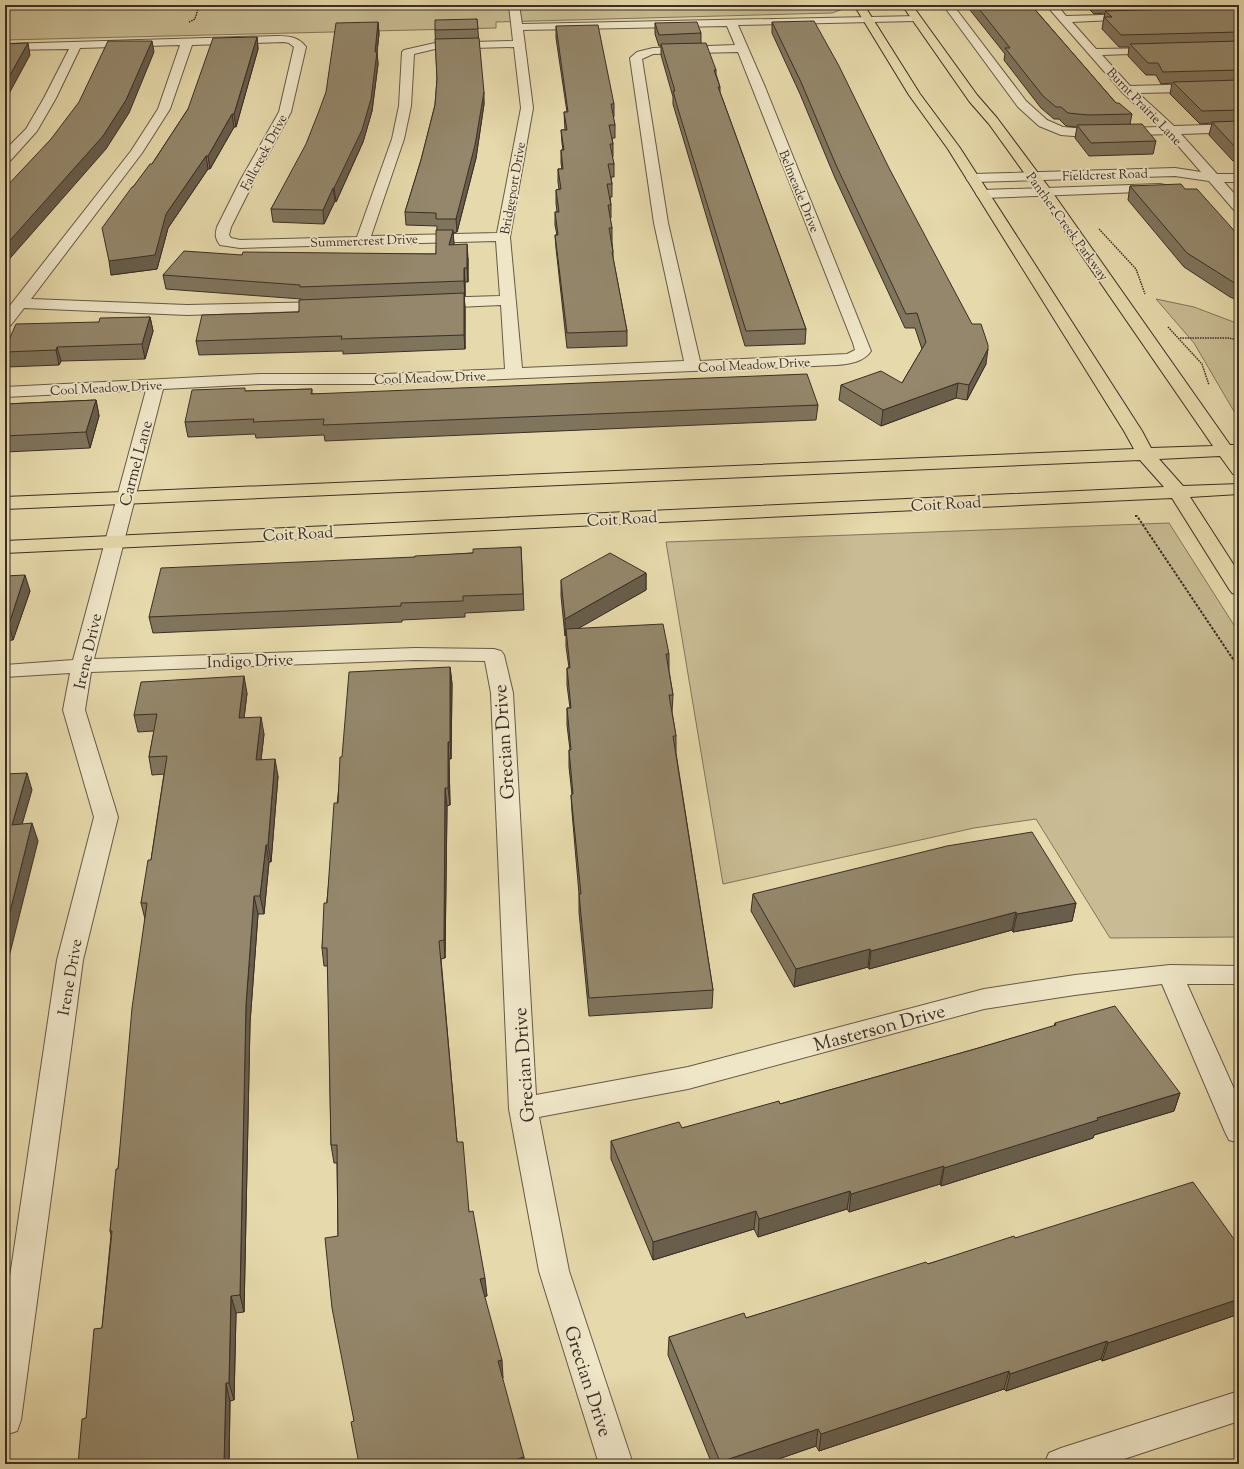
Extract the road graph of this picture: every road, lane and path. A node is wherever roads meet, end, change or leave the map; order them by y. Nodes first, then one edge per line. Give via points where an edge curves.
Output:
1 (514, 5) edge
2 (859, 5) edge
3 (907, 5) edge
4 (948, 5) edge
5 (1051, 5) edge
6 (1145, 16) edge
7 (915, 18) junction
8 (1063, 18) junction
9 (868, 19) junction
10 (731, 22) junction
11 (516, 27) junction
12 (187, 42) junction
13 (518, 44) junction
14 (76, 45) junction
15 (5, 47) edge
16 (742, 48) junction
17 (1170, 50) edge
18 (1094, 52) junction
19 (1239, 87) edge
20 (1127, 90) junction
21 (1239, 128) edge
22 (1172, 130) junction
23 (5, 158) edge
24 (1033, 176) junction
25 (973, 178) junction
26 (1214, 178) junction
27 (1239, 178) edge
28 (1186, 187) edge
29 (1170, 188) edge
30 (1045, 192) junction
31 (983, 194) junction
32 (1239, 207) edge
33 (503, 237) junction
34 (363, 240) junction
35 (225, 242) joint
36 (507, 300) junction
37 (18, 303) junction
38 (420, 303) edge
39 (341, 306) edge
40 (5, 322) edge
41 (1180, 338) dead end
42 (1239, 340) edge
43 (854, 357) joint
44 (693, 367) junction
45 (514, 374) junction
46 (156, 384) junction
47 (5, 392) edge
48 (1232, 450) edge
49 (1146, 455) junction
50 (1239, 470) edge
51 (1239, 489) edge
52 (1178, 492) junction
53 (125, 498) junction
54 (5, 503) edge
55 (1137, 516) dead end
56 (114, 542) junction
57 (5, 547) edge
58 (1239, 589) edge
59 (494, 655) joint
60 (82, 666) junction
61 (1239, 668) edge
62 (5, 671) edge
63 (1170, 974) junction
64 (1239, 975) edge
65 (523, 1109) junction
66 (1239, 1132) edge
67 (1239, 1406) edge
68 (5, 1420) edge
69 (616, 1464) edge
70 (1061, 1464) edge

1 - 11 street, Bridgeport Drive
2 - 9 main road
3 - 7 main road, Panther Creek Parkway
4 - 22 street via 1022,104 1047,126 1074,133
5 - 8 street, Burnt Prairie Lane
6 - 8 street
7 - 9 street
7 - 24 main road, Panther Creek Parkway
8 - 18 street, Burnt Prairie Lane
9 - 10 street
9 - 25 main road via 915,95 947,137
10 - 11 street
10 - 16 street, Belmeade Drive
11 - 13 street, Bridgeport Drive
12 - 14 street
12 - 35 street, Fallcreek Drive via 277,39 297,42 300,47 285,112 224,226 222,236
12 - 37 street via 164,109 136,153
13 - 33 street, Bridgeport Drive via 527,108
13 - 34 street via 435,46 408,52 405,106 398,139
14 - 15 street
14 - 23 street via 31,131
16 - 43 street, Belmeade Drive via 863,351
16 - 44 street via 653,51 636,58 661,223
17 - 18 street
18 - 20 street, Burnt Prairie Lane
19 - 20 street
20 - 22 street, Burnt Prairie Lane
21 - 22 street
22 - 26 street, Burnt Prairie Lane
24 - 25 street, Fieldcrest Road
24 - 26 street, Fieldcrest Road via 1175,172
24 - 30 main road, Panther Creek Parkway
25 - 31 main road
26 - 27 street, Fieldcrest Road
26 - 28 street, Fieldcrest Road
26 - 32 street, Burnt Prairie Lane
29 - 30 street, Fieldcrest Road
30 - 31 street, Fieldcrest Road
30 - 48 main road, Panther Creek Parkway
31 - 49 main road
33 - 34 street, Summercrest Drive
33 - 36 street, Bridgeport Drive
34 - 35 street, Summercrest Drive via 240,244
36 - 38 street
36 - 45 street, Bridgeport Drive
37 - 39 street via 187,310
37 - 40 street
41 - 42 path
43 - 44 street, Cool Meadow Drive
44 - 45 street, Cool Meadow Drive
45 - 46 street, Cool Meadow Drive via 386,379 261,379
46 - 47 street, Cool Meadow Drive
46 - 53 street, Carmel Lane
48 - 49 main road
48 - 50 main road, Panther Creek Parkway
49 - 52 main road
49 - 53 main road
51 - 52 main road, Coit Road
52 - 56 main road, Coit Road
52 - 58 main road
53 - 54 main road
53 - 56 street, Carmel Lane
55 - 61 path
56 - 57 main road, Coit Road
56 - 60 street, Irene Drive
59 - 60 street, Indigo Drive via 415,654
59 - 65 street, Grecian Drive via 502,693
60 - 62 street, Indigo Drive
60 - 68 street, Irene Drive via 74,710 106,817 70,960
63 - 64 street, Masterson Drive
63 - 65 street, Masterson Drive via 984,999 688,1078
63 - 66 street
65 - 69 street, Grecian Drive via 554,1271
67 - 70 street

